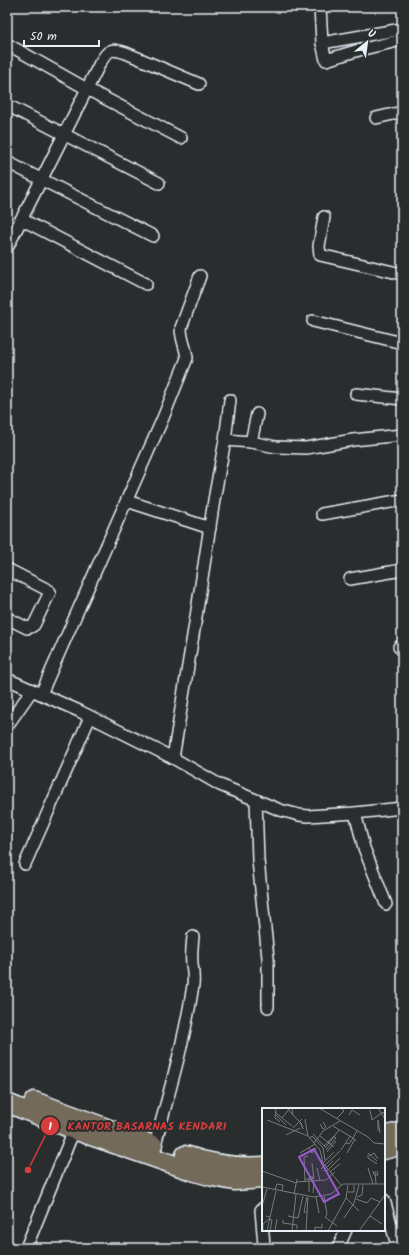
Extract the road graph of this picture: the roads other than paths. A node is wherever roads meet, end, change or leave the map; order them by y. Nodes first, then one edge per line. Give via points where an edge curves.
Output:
1 (320, 7) edge
2 (402, 30) edge
3 (402, 40) edge
4 (322, 43) junction
5 (7, 44) edge
6 (199, 84) dead end
7 (87, 89) junction
8 (7, 105) edge
9 (402, 112) edge
10 (376, 118) dead end
11 (63, 134) junction
12 (181, 138) dead end
13 (7, 162) edge
14 (41, 180) junction
15 (159, 183) dead end
16 (324, 217) dead end
17 (21, 219) junction
18 (153, 236) dead end
19 (7, 248) edge
20 (402, 274) edge
21 (200, 276) dead end
22 (146, 284) dead end
23 (313, 321) dead end
24 (402, 343) edge
25 (356, 394) dead end
26 (402, 399) edge
27 (230, 400) dead end
28 (257, 414) dead end
29 (402, 435) edge
30 (225, 440) junction
31 (251, 442) junction
32 (402, 500) edge
33 (127, 501) junction
34 (322, 514) dead end
35 (210, 528) junction
36 (7, 569) edge
37 (402, 570) edge
38 (350, 580) dead end
39 (7, 618) edge
40 (7, 679) edge
41 (36, 692) junction
42 (90, 717) junction
43 (7, 726) edge
44 (173, 758) junction
45 (256, 800) junction
46 (402, 808) edge
47 (354, 813) junction
48 (25, 864) dead end
49 (386, 904) dead end
50 (193, 936) dead end
51 (268, 1007) dead end
52 (11, 1099) edge
53 (74, 1130) junction
54 (402, 1131) edge
55 (385, 1136) edge
56 (155, 1145) junction
57 (402, 1145) edge
58 (385, 1150) edge
59 (262, 1166) edge
60 (262, 1179) edge
61 (385, 1203) edge
62 (262, 1209) edge
63 (262, 1222) edge
64 (263, 1231) edge
65 (346, 1231) edge
66 (26, 1248) edge
67 (266, 1248) edge
68 (338, 1248) edge
69 (398, 1248) edge

1 - 4 street
2 - 4 street
3 - 4 street via 326,60
5 - 7 street
6 - 7 street via 114,50 107,52
7 - 11 street
7 - 12 street
8 - 11 street
9 - 10 street
11 - 14 street
11 - 15 street
13 - 14 street
14 - 17 street
14 - 18 street
16 - 20 street via 320,255
17 - 19 street
17 - 22 street
21 - 33 street via 181,328 187,358
23 - 24 street
25 - 26 street
27 - 30 street
28 - 31 street
29 - 31 street via 306,448 276,447
30 - 31 street
30 - 35 street
32 - 34 street
33 - 35 street
33 - 41 street
35 - 44 street
36 - 39 street via 50,592 31,627 27,628
37 - 38 street
40 - 41 street
41 - 42 street
41 - 43 street
42 - 44 street
42 - 48 street
44 - 45 street via 220,785
45 - 47 street via 299,815
45 - 51 street via 258,860 268,958
46 - 47 street
47 - 49 street via 364,848
50 - 56 street via 194,983 177,1067
52 - 53 highway
52 - 56 highway
53 - 60 highway via 213,1177 234,1181
53 - 66 street
54 - 55 highway
56 - 59 highway via 219,1165
57 - 58 highway
61 - 69 street
62 - 63 street
64 - 67 street
65 - 68 street

